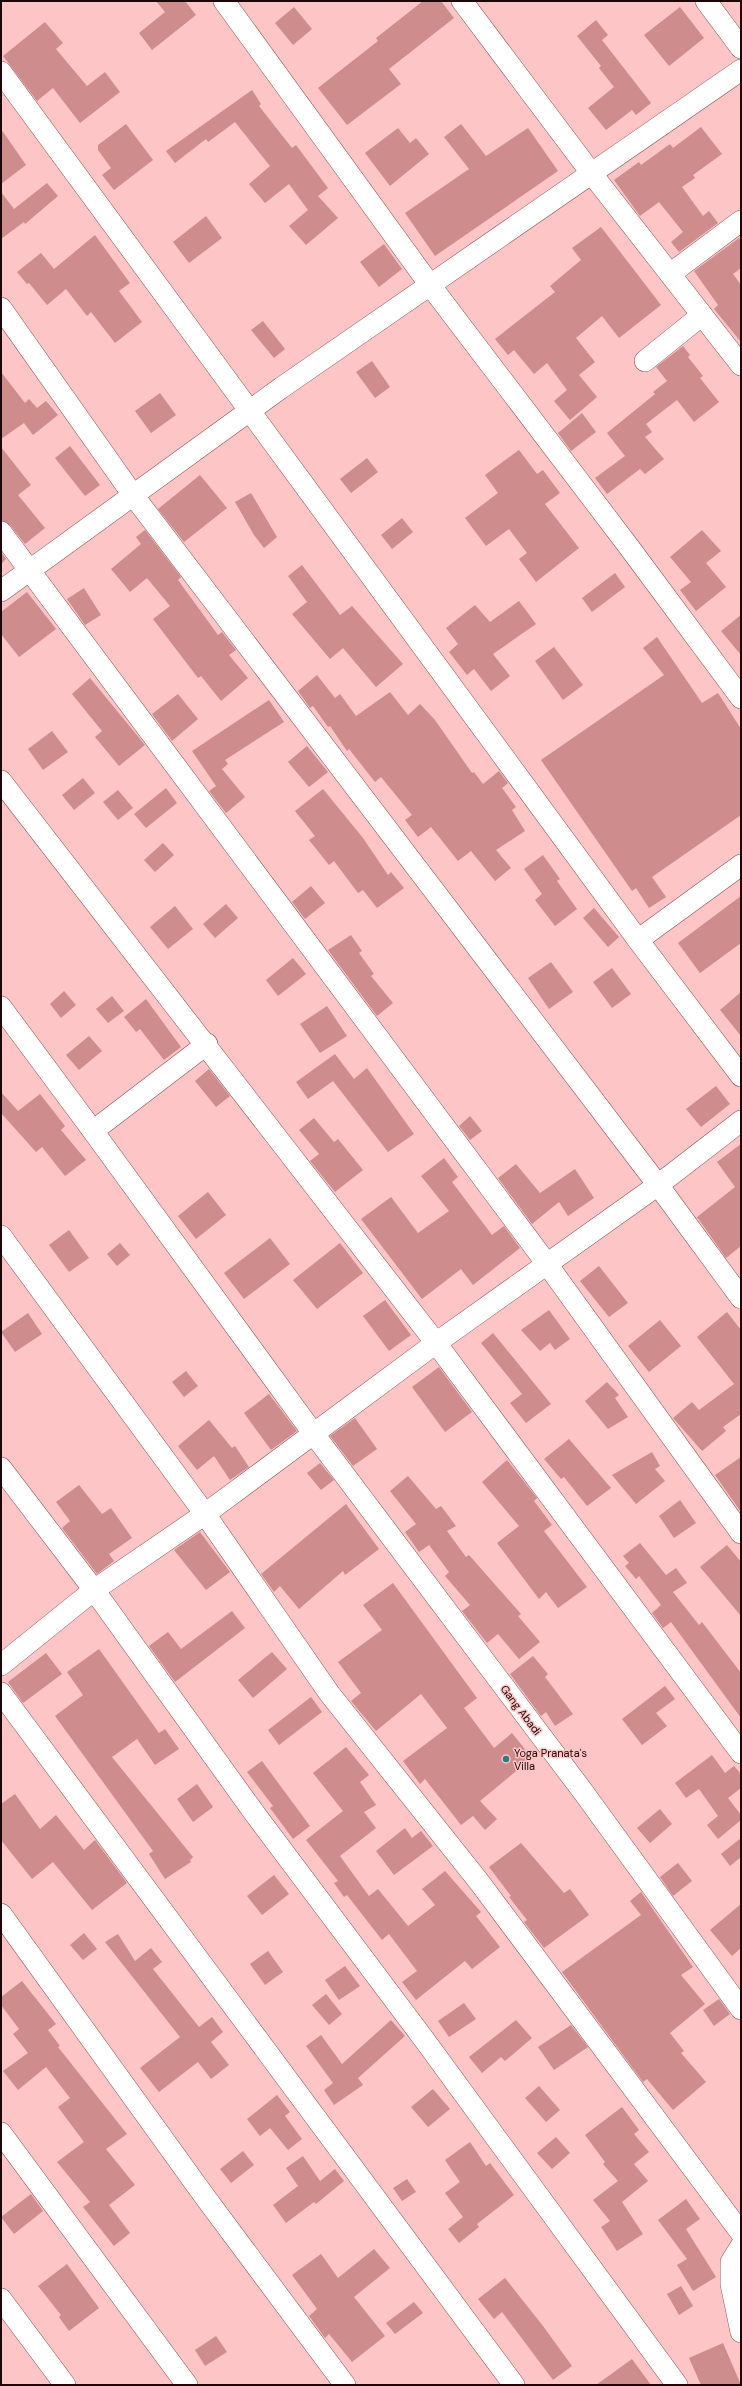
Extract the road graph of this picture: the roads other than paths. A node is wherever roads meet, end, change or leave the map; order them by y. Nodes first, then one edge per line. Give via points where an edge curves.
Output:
1 (224, 1) edge
2 (462, 1) edge
3 (706, 1) edge
4 (741, 48) edge
5 (741, 70) edge
6 (1, 72) edge
7 (592, 174) junction
8 (741, 222) edge
9 (670, 274) junction
10 (430, 285) junction
11 (1, 308) edge
12 (702, 315) junction
13 (646, 361) dead end
14 (741, 365) edge
15 (251, 411) junction
16 (133, 495) junction
17 (1, 532) edge
18 (31, 570) junction
19 (1, 591) edge
20 (741, 698) edge
21 (1, 781) edge
22 (741, 865) edge
23 (638, 940) junction
24 (1, 1008) edge
25 (206, 1044) junction
26 (741, 1076) edge
27 (741, 1121) edge
28 (93, 1131) junction
29 (658, 1185) junction
30 (1, 1236) edge
31 (547, 1264) junction
32 (741, 1298) edge
33 (436, 1343) junction
34 (313, 1433) junction
35 (1, 1468) edge
36 (205, 1514) junction
37 (741, 1533) edge
38 (94, 1590) junction
39 (1, 1665) edge
40 (1, 1693) edge
41 (741, 1753) edge
42 (1, 1914) edge
43 (741, 2009) edge
44 (1, 2133) edge
45 (741, 2233) edge
46 (736, 2254) edge
47 (1, 2299) edge
48 (741, 2332) edge
49 (65, 2385) edge
50 (187, 2385) edge
51 (345, 2385) edge
52 (514, 2385) edge
53 (676, 2385) edge

1 - 10 street
2 - 7 street
3 - 4 street
5 - 7 street
6 - 15 street
7 - 9 street
7 - 10 street
8 - 9 street
9 - 12 street
10 - 15 street
10 - 20 street
11 - 16 street
12 - 13 street
12 - 14 street
15 - 16 street
15 - 23 street
16 - 18 street
16 - 29 street
17 - 18 street
18 - 19 street
18 - 31 street
21 - 25 street
22 - 23 street
23 - 26 street
24 - 28 street, Gang Abadi
25 - 28 street
25 - 33 street
27 - 29 street
28 - 34 street, Gang Abadi
29 - 31 street
29 - 32 street
30 - 36 street
31 - 33 street
31 - 37 street
33 - 34 street
33 - 41 street
34 - 36 street
34 - 43 street, Gang Abadi via 584,1793
35 - 38 street
36 - 38 street
36 - 45 street via 329,1693 480,1883
38 - 39 street
38 - 53 street via 255,1814 423,2038
40 - 52 street
42 - 51 street via 200,2190
44 - 50 street
46 - 48 street via 731,2284
47 - 49 street

